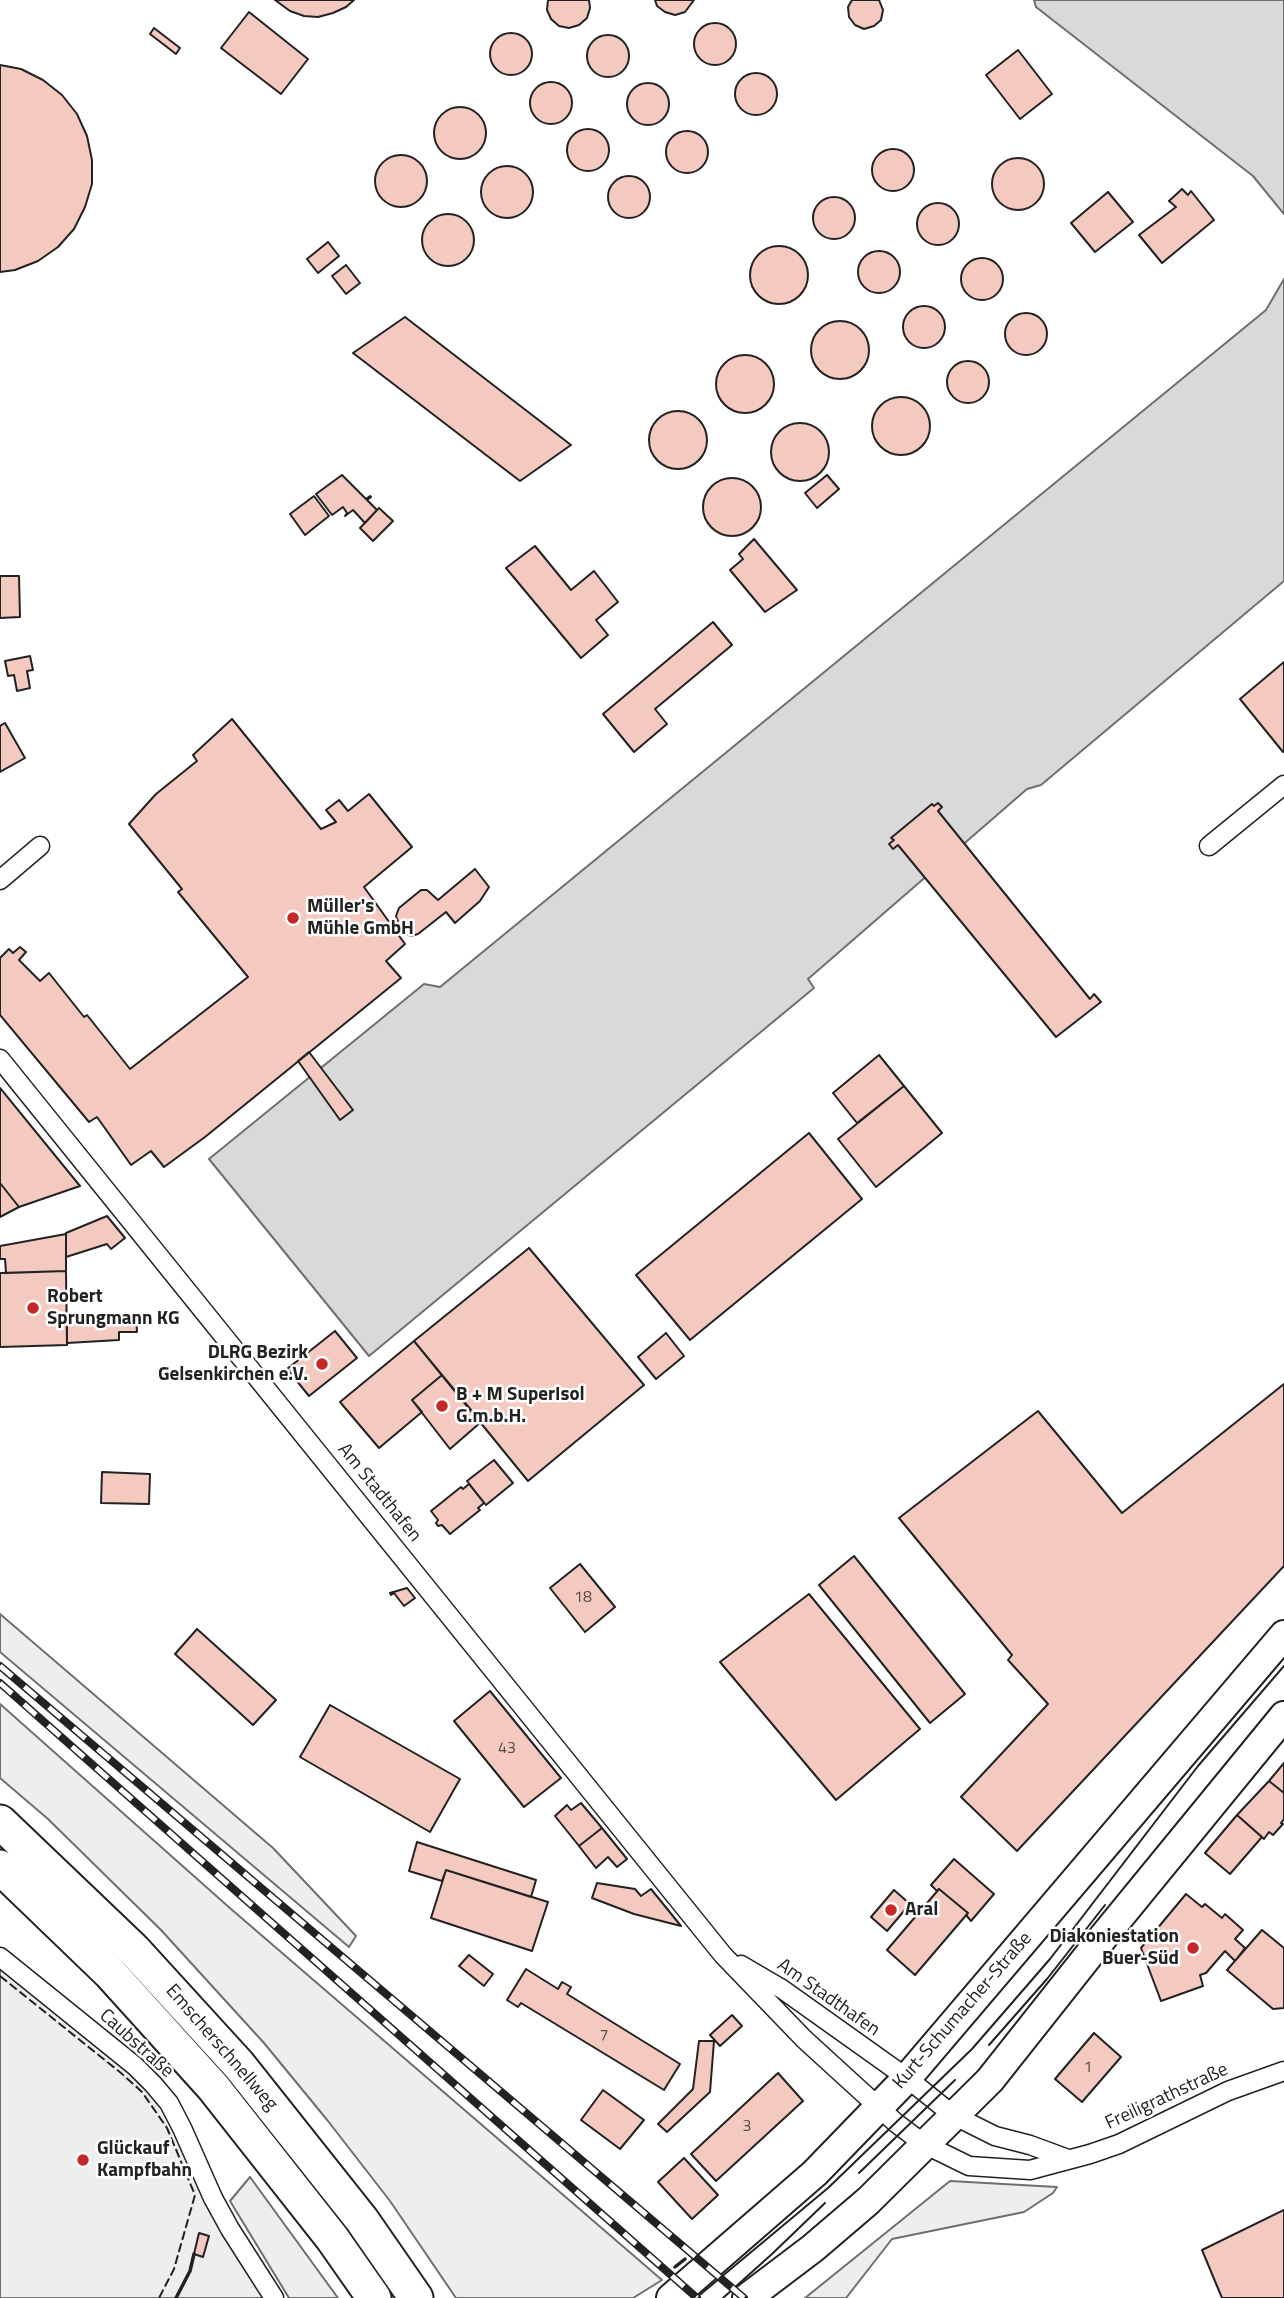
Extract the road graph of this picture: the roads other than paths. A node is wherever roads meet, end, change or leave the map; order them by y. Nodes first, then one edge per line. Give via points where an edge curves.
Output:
1 (1284, 785) edge
2 (40, 846) dead end
3 (1209, 846) dead end
4 (0, 880) edge
5 (0, 1059) edge
6 (1284, 1635) edge
7 (1284, 1716) edge
8 (0, 1822) edge
9 (0, 1867) edge
10 (723, 1955) junction
11 (0, 1957) edge
12 (1284, 2071) edge
13 (907, 2078) junction
14 (878, 2108) junction
15 (953, 2115) junction
16 (924, 2144) junction
17 (1068, 2159) junction
18 (274, 2298) edge
19 (374, 2298) edge
20 (416, 2298) edge
21 (671, 2298) edge
22 (747, 2298) edge

1 - 3 street
2 - 4 street
5 - 10 street, Am Stadthafen
6 - 13 main road, Kurt-Schumacher-Straße
7 - 15 main road via 990,2080
8 - 20 highway, Emscherschnellweg via 134,1950 239,2065 362,2220
9 - 19 highway, Emscherschnellweg via 110,1973 213,2087
10 - 13 street, Am Stadthafen via 782,1989
10 - 14 street, Am Stadthafen
11 - 18 street, Caubstraße via 153,2084 182,2128 230,2229
12 - 17 street, Freiligrathstraße via 1227,2091 1119,2144
13 - 14 main road, Kurt-Schumacher-Straße
13 - 15 street
14 - 16 street, Freiligrathstraße
14 - 21 main road, Kurt-Schumacher-Straße via 815,2173
15 - 16 main road
15 - 17 street via 995,2136
16 - 17 street, Freiligrathstraße via 970,2166 1030,2170
16 - 22 main road via 868,2201

